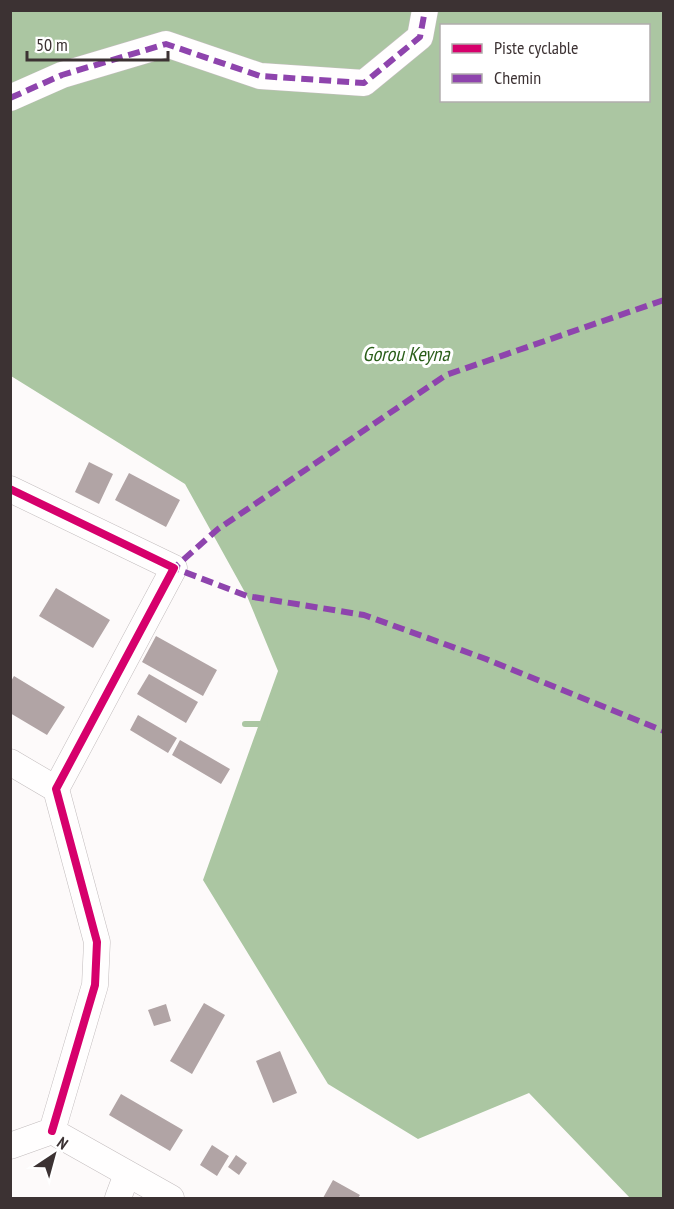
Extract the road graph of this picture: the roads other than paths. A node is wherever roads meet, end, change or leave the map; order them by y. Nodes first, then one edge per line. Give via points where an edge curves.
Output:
1 (425, 10) edge
2 (10, 98) edge
3 (10, 489) edge
4 (10, 762) edge
5 (56, 789) junction
6 (52, 1131) junction
7 (10, 1146) edge
8 (128, 1174) junction
9 (118, 1198) edge
10 (171, 1198) edge

1 - 2 street via 420,37 364,83 260,76 166,44 62,75
3 - 5 street via 174,568
4 - 5 street
5 - 6 street via 97,942 95,985
6 - 7 street
6 - 8 street
8 - 9 street
8 - 10 street

